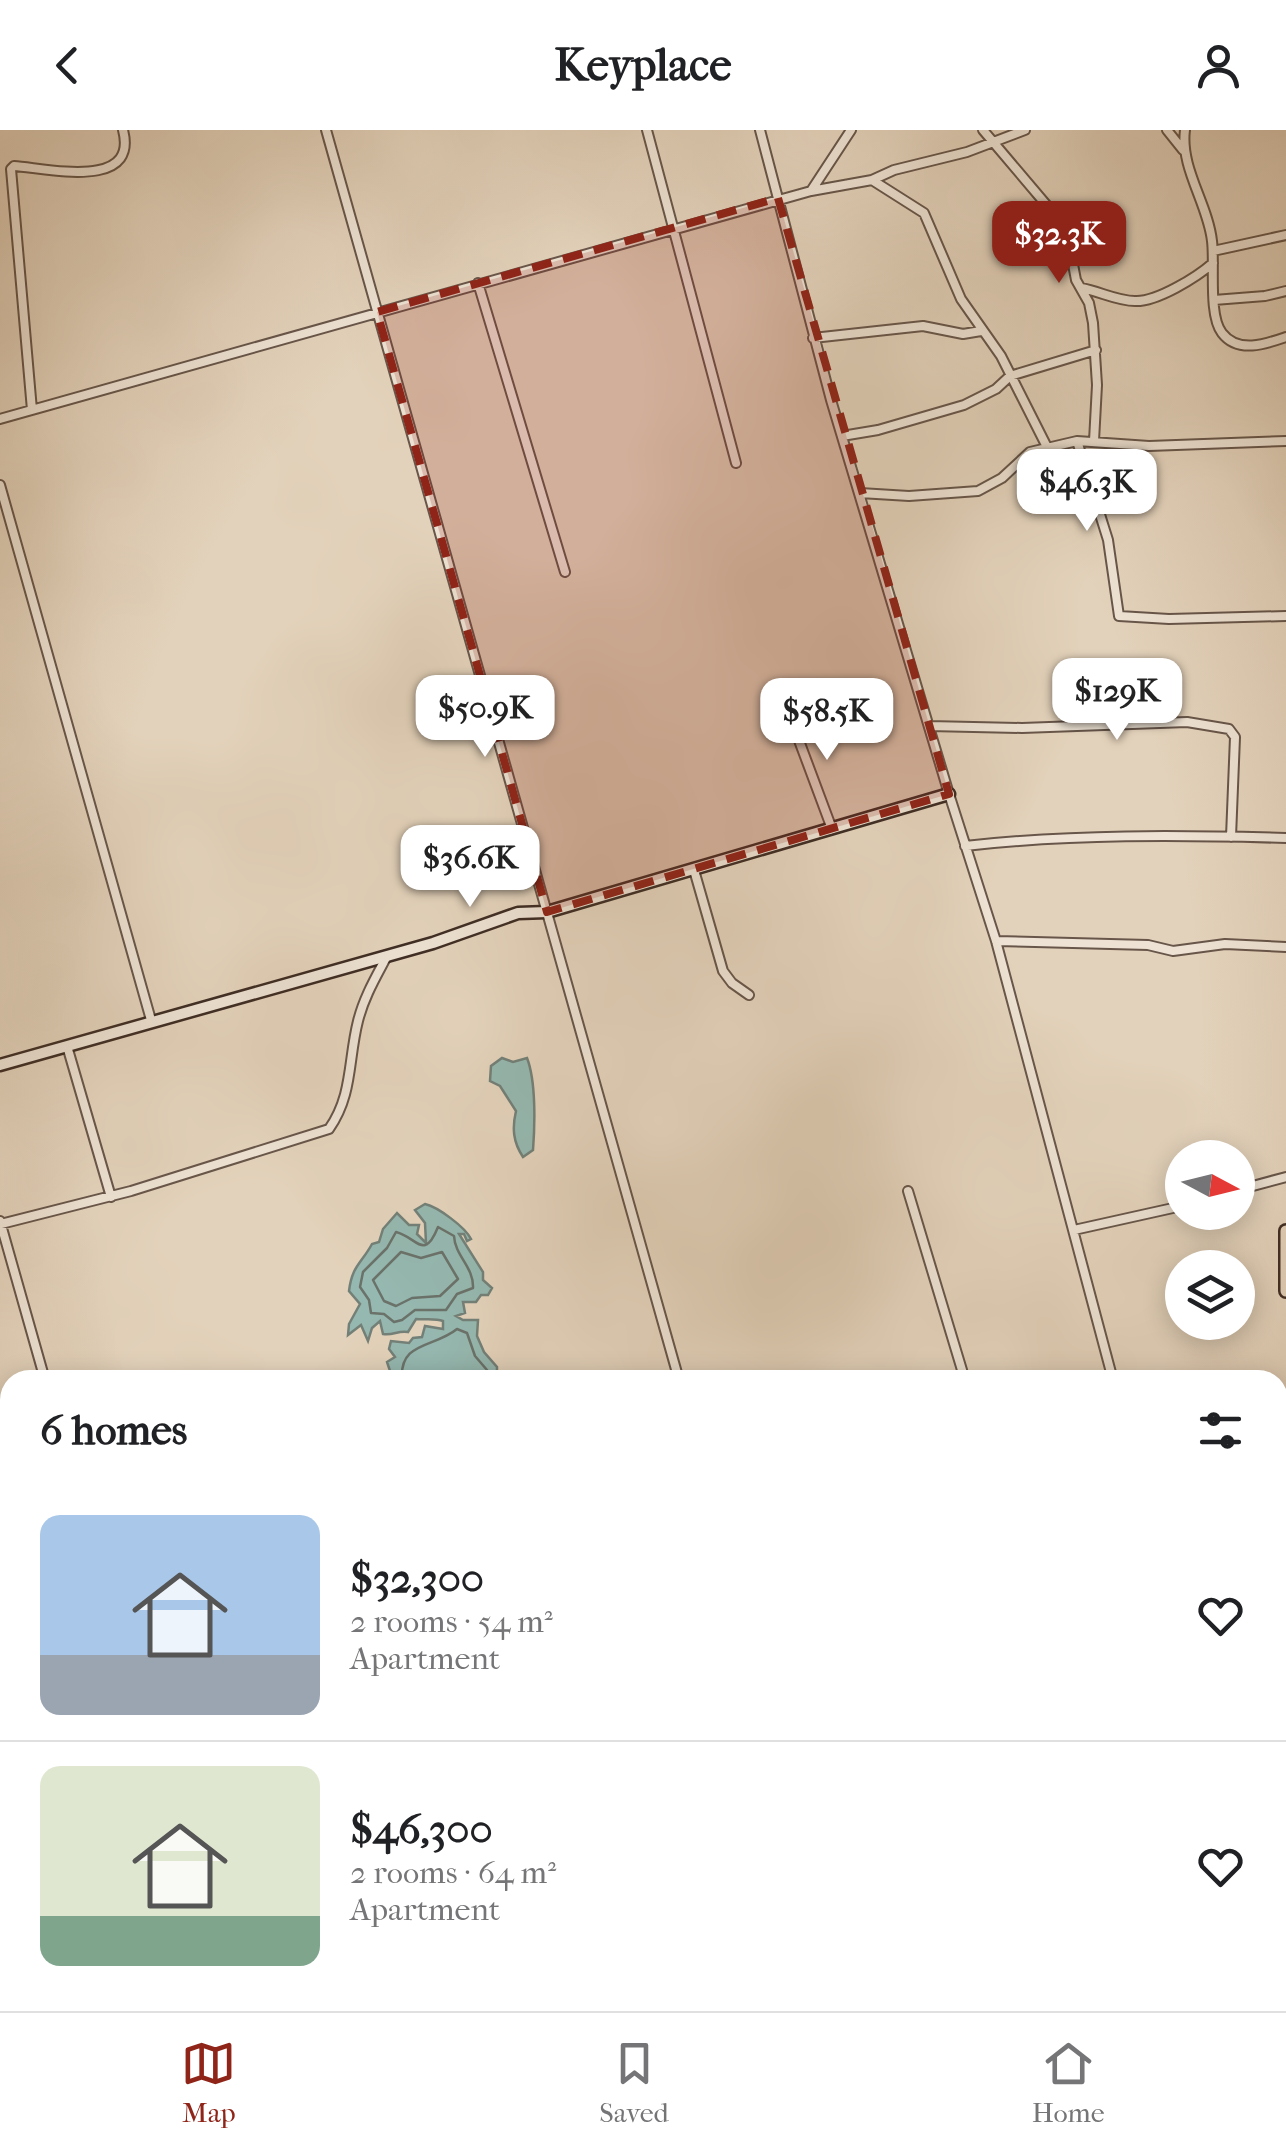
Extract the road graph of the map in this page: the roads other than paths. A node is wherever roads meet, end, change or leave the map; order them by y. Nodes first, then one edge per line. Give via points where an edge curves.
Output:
1 (123, 130) edge
2 (326, 130) edge
3 (647, 130) edge
4 (760, 130) edge
5 (851, 130) edge
6 (983, 130) edge
7 (1025, 130) edge
8 (1167, 130) edge
9 (1184, 130) edge
10 (994, 142) junction
11 (1185, 153) junction
12 (872, 180) junction
13 (812, 191) junction
14 (778, 198) junction
15 (673, 229) junction
16 (1286, 235) edge
17 (1213, 251) junction
18 (1213, 263) junction
19 (478, 284) junction
20 (1081, 288) junction
21 (1286, 291) edge
22 (1214, 300) junction
23 (377, 312) junction
24 (982, 330) junction
25 (1286, 336) edge
26 (813, 338) junction
27 (1096, 350) junction
28 (1010, 376) junction
29 (32, 410) junction
30 (0, 420) edge
31 (842, 436) junction
32 (1076, 441) junction
33 (1286, 441) edge
34 (1094, 442) junction
35 (1047, 448) junction
36 (736, 462) dead end
37 (0, 485) edge
38 (860, 493) junction
39 (566, 572) dead end
40 (1286, 616) edge
41 (788, 711) dead end
42 (928, 726) junction
43 (948, 794) junction
44 (832, 828) junction
45 (1231, 836) junction
46 (1286, 838) edge
47 (966, 846) junction
48 (694, 870) junction
49 (547, 912) junction
50 (996, 942) junction
51 (1286, 947) edge
52 (388, 956) junction
53 (749, 995) dead end
54 (151, 1020) junction
55 (66, 1046) junction
56 (0, 1064) edge
57 (1286, 1177) edge
58 (1255, 1185) edge
59 (908, 1191) dead end
60 (110, 1197) junction
61 (1165, 1210) edge
62 (0, 1222) edge
63 (1074, 1230) junction
64 (1286, 1232) edge
65 (1286, 1291) edge
66 (42, 1370) edge
67 (676, 1370) edge
68 (962, 1370) edge
69 (1110, 1370) edge

1 - 29 street via 123,156 102,170 10,169
2 - 23 street
3 - 15 street
4 - 14 street
5 - 13 street
6 - 10 street
7 - 10 street
8 - 11 street
9 - 11 street
10 - 12 street
10 - 20 street via 1066,228
11 - 17 street
12 - 13 street
12 - 24 street via 924,213 961,300
13 - 14 street
14 - 15 street
14 - 26 street
15 - 19 street
15 - 36 street
16 - 17 street
17 - 18 street
18 - 20 street via 1146,300
18 - 22 street
19 - 23 street
19 - 39 street
20 - 27 street
21 - 22 street
22 - 25 street via 1226,337 1256,346
23 - 29 street
23 - 49 street
24 - 26 street via 964,334 923,326
24 - 28 street
26 - 31 street
27 - 28 street
27 - 34 street
28 - 31 street via 964,405
28 - 35 street
29 - 30 street
31 - 38 street
32 - 34 street
32 - 35 street
32 - 40 street via 1108,540 1118,616
33 - 34 street
35 - 38 street via 1024,455 978,491
37 - 54 street
38 - 42 street
41 - 44 street
42 - 43 street
42 - 45 street via 1187,722 1229,729 1235,737
43 - 44 street
43 - 47 street
44 - 48 street
45 - 46 street
45 - 47 street via 1028,838
47 - 50 street
48 - 49 street
48 - 53 street via 723,971
49 - 52 street via 518,913
49 - 67 street
50 - 51 street
50 - 63 street
52 - 54 street
52 - 60 street via 366,994 345,1102 330,1129
54 - 55 street
55 - 56 street
55 - 60 street
57 - 58 street
59 - 68 street
60 - 62 street
61 - 63 street
62 - 66 street
63 - 69 street
64 - 65 main road

